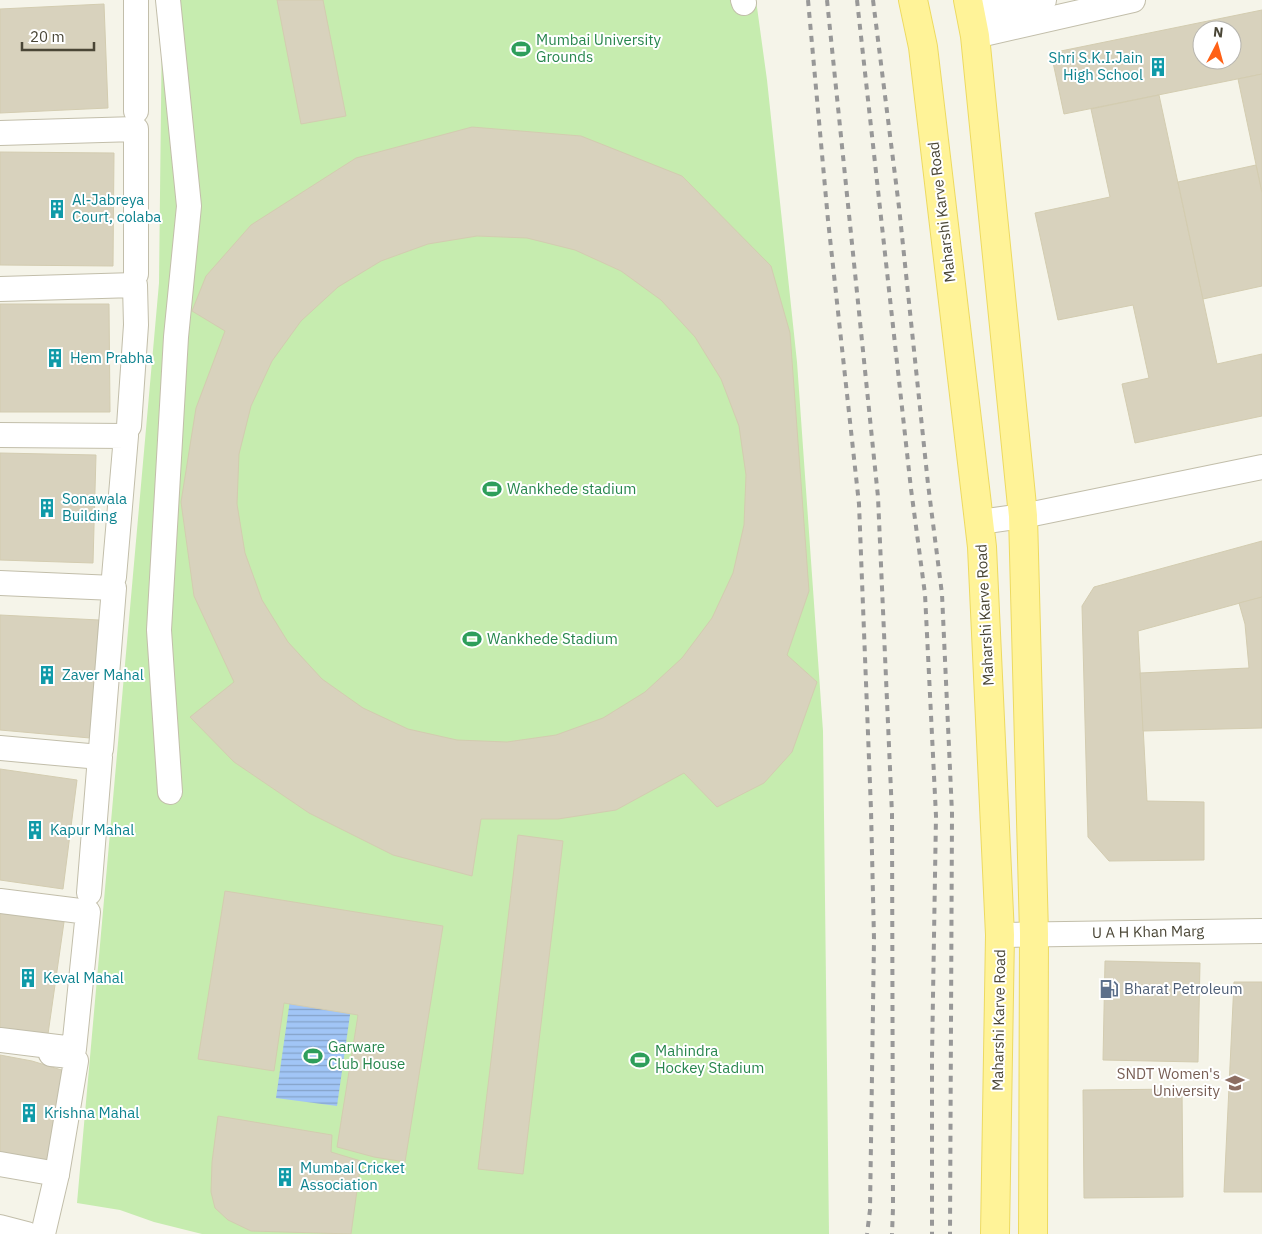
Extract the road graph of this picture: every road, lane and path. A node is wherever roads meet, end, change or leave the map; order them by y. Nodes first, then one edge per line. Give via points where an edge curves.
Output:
1 (136, 0) edge
2 (168, 0) edge
3 (913, 0) edge
4 (1044, 0) edge
5 (1133, 0) edge
6 (971, 17) edge
7 (136, 111) dead end
8 (0, 133) edge
9 (136, 274) dead end
10 (0, 289) edge
11 (129, 426) dead end
12 (0, 435) edge
13 (1262, 467) edge
14 (1023, 516) junction
15 (980, 522) junction
16 (114, 577) dead end
17 (0, 583) edge
18 (0, 748) edge
19 (101, 749) dead end
20 (170, 792) dead end
21 (89, 893) dead end
22 (0, 901) edge
23 (1262, 931) edge
24 (1034, 934) junction
25 (1000, 935) junction
26 (0, 1040) edge
27 (0, 1047) edge
28 (0, 1164) edge
29 (57, 1174) junction
30 (0, 1227) edge
31 (28, 1234) edge
32 (43, 1234) edge
33 (995, 1234) edge
34 (1033, 1234) edge

1 - 7 street
2 - 20 street via 189,206 176,337 159,630
3 - 15 main road, Maharshi Karve Road via 923,47
4 - 6 street
5 - 6 street
6 - 14 main road
8 - 9 street via 136,129
10 - 11 street via 135,285 136,325
12 - 16 street via 126,436
13 - 14 street
14 - 15 street
14 - 24 main road
15 - 25 main road, Maharshi Karve Road
17 - 19 street via 114,588
18 - 21 street via 100,757
22 - 26 street via 88,912 74,1049
23 - 24 street, U A H Khan Marg
24 - 25 street, U A H Khan Marg
24 - 34 main road
25 - 33 main road, Maharshi Karve Road
27 - 29 street via 71,1056 76,1061
28 - 29 street
29 - 32 street
30 - 31 street

